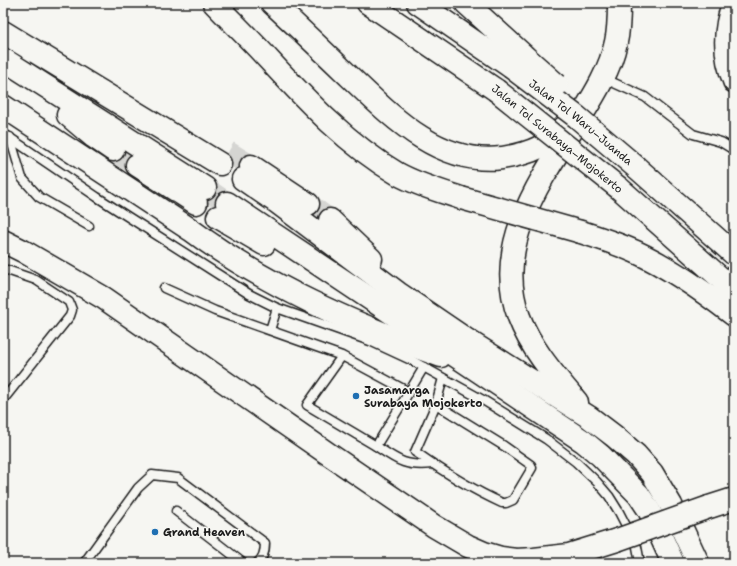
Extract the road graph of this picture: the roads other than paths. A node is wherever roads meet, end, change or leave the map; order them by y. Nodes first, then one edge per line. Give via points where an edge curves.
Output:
1 (214, 3) edge
2 (272, 3) edge
3 (368, 3) edge
4 (418, 3) edge
5 (466, 3) edge
6 (619, 3) edge
7 (733, 3) edge
8 (3, 32) edge
9 (3, 59) edge
10 (517, 61) junction
11 (21, 71) junction
12 (734, 82) edge
13 (598, 87) junction
14 (3, 106) edge
15 (6, 135) edge
16 (113, 150) tunnel mouth
17 (734, 150) edge
18 (224, 158) tunnel mouth
19 (137, 165) tunnel mouth
20 (308, 204) tunnel mouth
21 (223, 210) tunnel mouth
22 (330, 220) tunnel mouth
23 (89, 226) dead end
24 (3, 241) edge
25 (734, 254) edge
26 (3, 271) edge
27 (164, 288) dead end
28 (734, 290) edge
29 (278, 308) junction
30 (734, 315) edge
31 (437, 319) junction
32 (270, 330) junction
33 (342, 356) junction
34 (424, 367) junction
35 (474, 368) junction
36 (443, 378) junction
37 (409, 392) junction
38 (4, 400) edge
39 (436, 404) junction
40 (589, 417) junction
41 (376, 446) junction
42 (432, 464) junction
43 (621, 476) junction
44 (734, 499) edge
45 (176, 511) dead end
46 (675, 515) junction
47 (84, 563) edge
48 (243, 563) edge
49 (257, 563) edge
50 (640, 563) edge
51 (661, 563) edge
52 (673, 563) edge
53 (690, 563) edge
54 (698, 563) edge

1 - 30 highway, bridge via 302,95 352,141 399,174 461,198 581,232 630,250 694,286
2 - 13 highway via 408,128 437,146 464,156 511,156 539,147 567,124
3 - 28 highway, Jalan Tol Surabaya–Mojokerto, bridge via 496,90 619,188
4 - 10 highway, Jalan Tol Waru–Juanda
5 - 10 highway
6 - 13 highway via 616,42
7 - 12 street via 724,39 729,71
8 - 18 highway
9 - 11 highway
10 - 25 highway, Jalan Tol Waru–Juanda, bridge
11 - 16 highway via 75,122
11 - 19 highway via 200,196
13 - 17 lane via 645,97 693,134 721,142
13 - 40 highway via 529,203 514,245 511,274 515,303 526,332 554,374
14 - 35 highway via 191,230 214,248 254,272 363,326
15 - 23 lane via 22,178 39,197
15 - 29 lane via 242,290
20 - 31 highway via 247,172 278,203
21 - 35 highway via 278,252 365,295
22 - 31 highway
24 - 44 highway, bridge via 104,298 428,522 484,553 516,560 569,555
26 - 38 lane via 7,270 36,280 69,302 72,310 70,316
27 - 32 lane via 215,311
29 - 32 lane
29 - 34 lane via 370,341
31 - 40 highway
32 - 33 lane
33 - 37 lane
33 - 41 lane via 307,405
34 - 36 lane
34 - 37 lane
35 - 43 highway via 583,441
36 - 39 lane
36 - 50 lane via 546,439 587,472 620,512 638,547
37 - 41 lane
39 - 42 lane via 416,452
39 - 42 lane via 532,466 513,500 502,503 475,491
40 - 46 highway via 636,455 652,473
41 - 42 lane via 408,464
43 - 51 highway
43 - 52 highway via 640,495 649,510
45 - 48 lane
46 - 53 highway
46 - 54 highway
47 - 49 lane via 138,488 152,475 178,478 265,543 265,550

